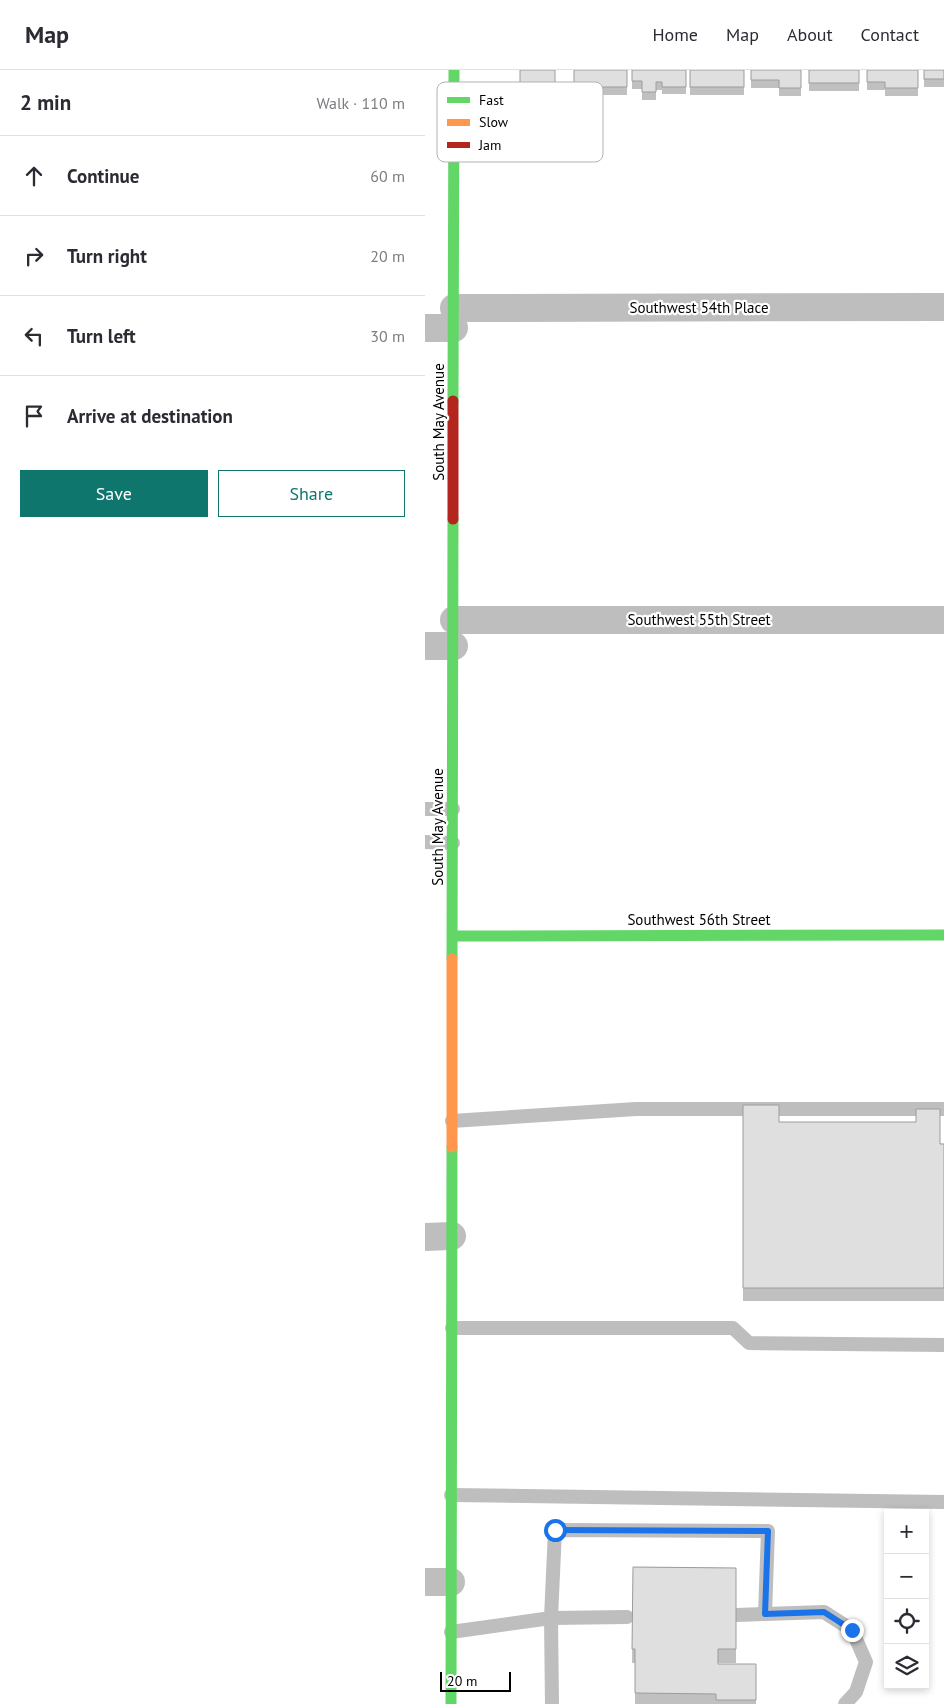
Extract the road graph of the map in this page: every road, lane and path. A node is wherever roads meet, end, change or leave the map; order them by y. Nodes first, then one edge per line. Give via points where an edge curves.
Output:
1 (454, 162) edge
2 (944, 307) edge
3 (454, 318) junction
4 (425, 328) edge
5 (944, 620) edge
6 (454, 633) junction
7 (425, 646) edge
8 (425, 809) edge
9 (453, 809) junction
10 (425, 842) edge
11 (453, 843) junction
12 (944, 935) edge
13 (453, 936) junction
14 (944, 1109) edge
15 (452, 1121) junction
16 (438, 1237) edge
17 (452, 1328) junction
18 (944, 1344) edge
19 (451, 1495) junction
20 (944, 1502) edge
21 (438, 1582) edge
22 (765, 1614) junction
23 (736, 1615) edge
24 (627, 1617) dead end
25 (551, 1618) junction
26 (451, 1632) junction
27 (451, 1704) edge
28 (552, 1704) edge
29 (845, 1704) edge

1 - 3 main road, South May Avenue
2 - 3 street, Southwest 54th Place
3 - 4 street, Southwest 54th Place
3 - 6 main road, South May Avenue
5 - 6 street, Southwest 55th Street
6 - 7 street, Southwest 55th Street
6 - 9 main road, South May Avenue
8 - 9 lane
9 - 11 main road, South May Avenue
10 - 11 lane
11 - 13 main road, South May Avenue
12 - 13 main road, Southwest 56th Street
13 - 15 main road, South May Avenue
14 - 15 lane via 636,1108
15 - 16 main road, South May Avenue
16 - 17 main road, South May Avenue
17 - 18 lane via 733,1328 749,1343
17 - 19 main road, South May Avenue
19 - 20 lane
19 - 21 main road, South May Avenue
21 - 26 main road, South May Avenue
22 - 23 lane
22 - 25 lane via 768,1531 555,1530
22 - 29 lane via 824,1612 852,1630 866,1662 856,1692
24 - 25 lane
25 - 26 lane
25 - 28 lane
26 - 27 main road, South May Avenue

